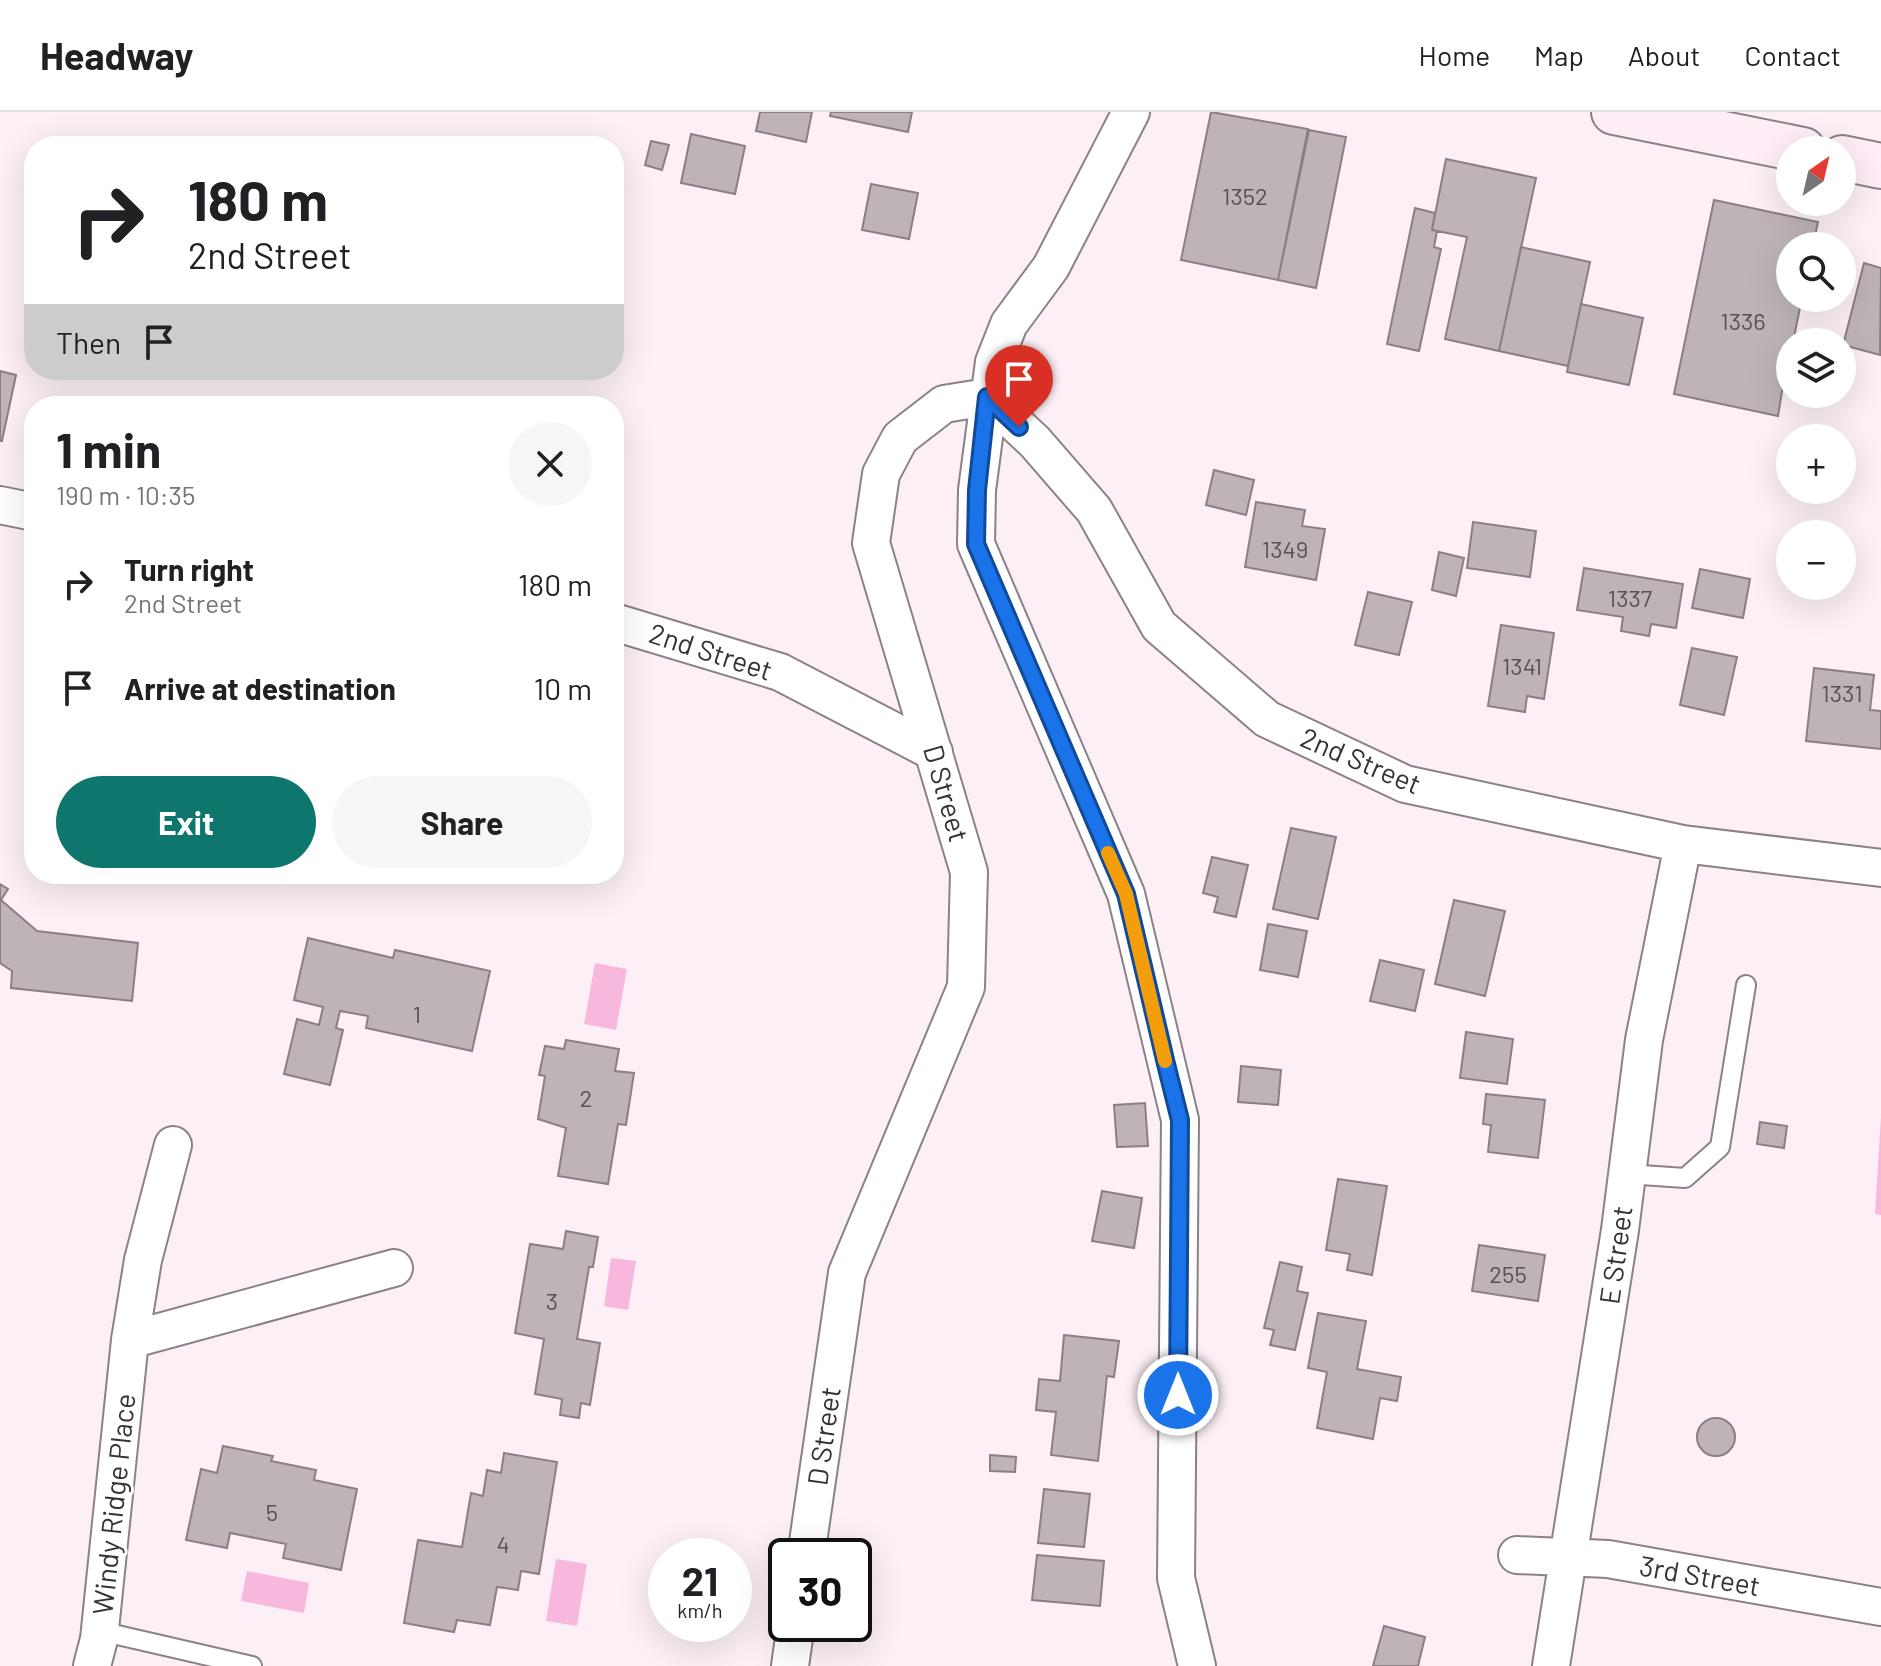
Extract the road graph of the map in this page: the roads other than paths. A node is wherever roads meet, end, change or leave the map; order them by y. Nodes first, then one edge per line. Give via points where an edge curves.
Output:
1 (1131, 112) edge
2 (1614, 112) edge
3 (1776, 145) edge
4 (1856, 161) edge
5 (1881, 166) edge
6 (987, 397) junction
7 (0, 505) edge
8 (24, 510) edge
9 (624, 625) edge
10 (934, 752) junction
11 (1683, 844) junction
12 (1881, 868) edge
13 (1746, 985) dead end
14 (173, 1145) dead end
15 (1627, 1174) junction
16 (394, 1268) dead end
17 (130, 1340) junction
18 (809, 1538) edge
19 (1517, 1555) dead end
20 (1568, 1558) junction
21 (1881, 1607) edge
22 (100, 1631) junction
23 (793, 1642) edge
24 (92, 1666) edge
25 (252, 1666) edge
26 (790, 1666) edge
27 (1197, 1666) edge
28 (1551, 1666) edge

1 - 6 street via 1051,267 1009,324
2 - 3 main road
4 - 5 main road
6 - 10 street, D Street via 944,404 900,438 881,474 871,543
6 - 11 street, 2nd Street via 1094,510 1159,626 1267,719 1405,784
6 - 27 street via 976,544 1126,894 1180,1120 1176,1578
7 - 8 street
9 - 10 street, 2nd Street via 780,672
10 - 18 street, D Street via 969,872 966,987 847,1273
11 - 12 street, 2nd Street
11 - 15 street, E Street via 1644,1040
13 - 15 lane via 1720,1147 1685,1178
14 - 17 street, Windy Ridge Place via 143,1260
15 - 20 street, E Street
16 - 17 street
17 - 22 street, Windy Ridge Place
19 - 20 street, 3rd Street
20 - 21 street, 3rd Street via 1608,1559
20 - 28 street, E Street
22 - 24 street, Windy Ridge Place
22 - 25 lane
23 - 26 street

